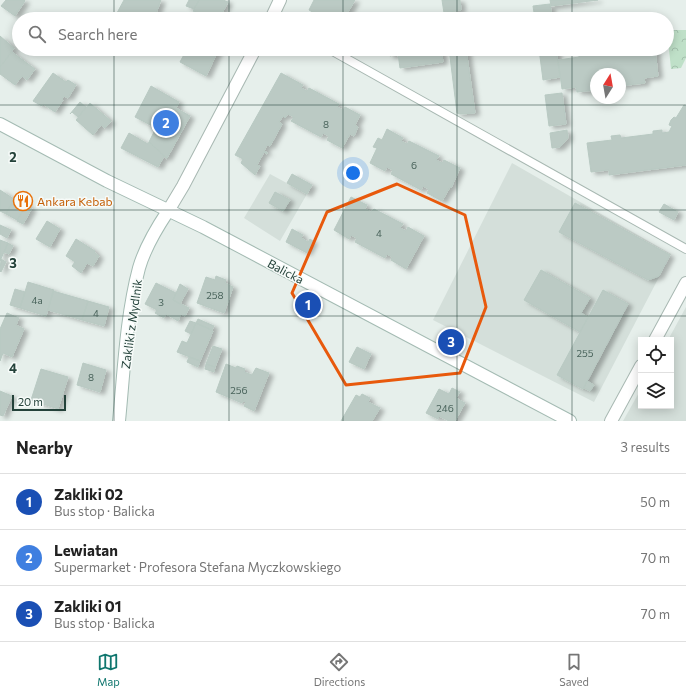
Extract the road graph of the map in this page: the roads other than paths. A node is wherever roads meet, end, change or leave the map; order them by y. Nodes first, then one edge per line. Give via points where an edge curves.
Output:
1 (280, 0) edge
2 (275, 12) edge
3 (251, 56) edge
4 (341, 56) edge
5 (0, 124) edge
6 (168, 211) junction
7 (686, 249) edge
8 (686, 283) edge
9 (657, 337) edge
10 (638, 372) edge
11 (119, 421) edge
12 (570, 421) edge
13 (611, 421) edge

1 - 2 street
3 - 6 street, Zakliki z Mydlnik
4 - 7 lane
5 - 6 street, Balicka
6 - 11 street, Zakliki z Mydlnik via 153,233 139,268 132,298
6 - 12 street, Balicka
8 - 9 street
10 - 13 street

